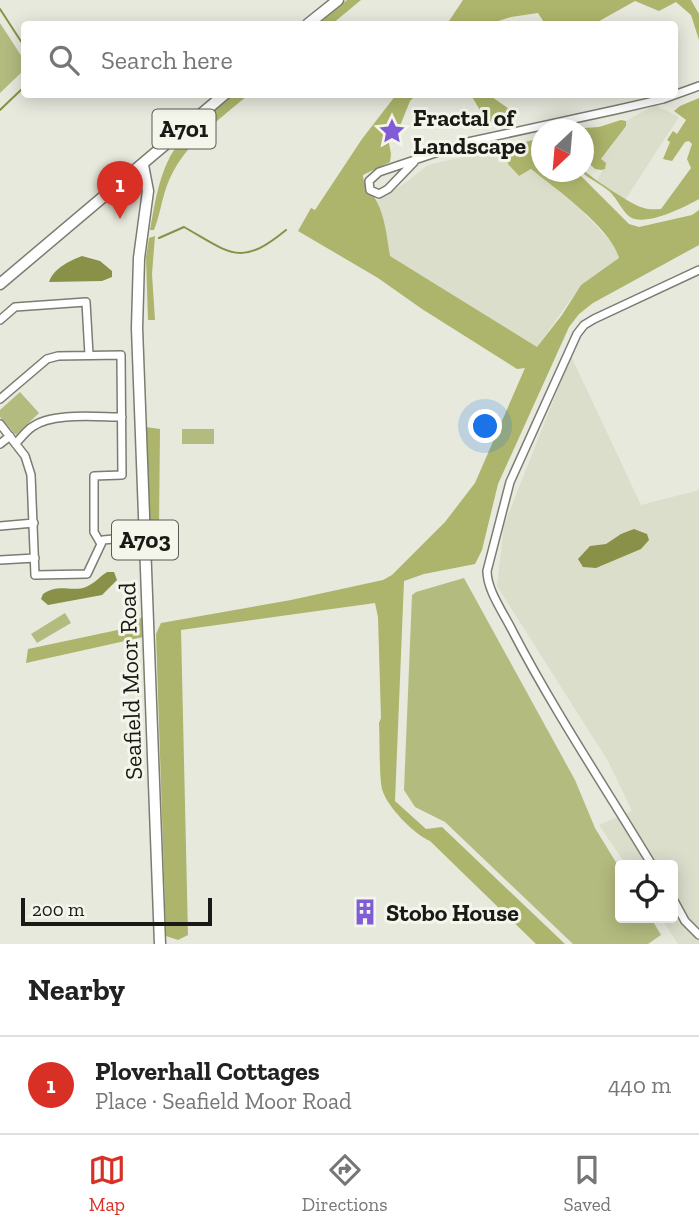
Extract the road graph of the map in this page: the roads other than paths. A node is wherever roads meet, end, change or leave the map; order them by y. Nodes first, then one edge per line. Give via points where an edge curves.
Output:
1 (338, 0) edge
2 (312, 21) edge
3 (699, 86) edge
4 (678, 94) edge
5 (220, 98) edge
6 (666, 98) edge
7 (414, 162) junction
8 (144, 165) junction
9 (699, 270) edge
10 (0, 284) edge
11 (0, 320) edge
12 (89, 355) junction
13 (0, 399) edge
14 (122, 417) junction
15 (0, 424) edge
16 (13, 440) junction
17 (0, 444) edge
18 (34, 523) junction
19 (0, 526) edge
20 (145, 536) junction
21 (101, 544) junction
22 (35, 558) junction
23 (0, 560) edge
24 (649, 860) edge
25 (678, 908) edge
26 (699, 935) edge
27 (160, 944) edge

1 - 2 main road
3 - 4 street
5 - 8 main road, A701
6 - 7 street via 468,142
7 - 7 street via 388,189 379,194 369,190 369,181 379,172
8 - 10 main road, A701
8 - 20 main road, Seafield Moor Road / A703 via 148,191 139,258 137,328
9 - 24 street via 594,319 577,334 510,482 487,571 495,597 534,673
11 - 12 street via 15,307 86,302
12 - 13 street via 47,359
12 - 14 street via 121,355
14 - 16 street via 48,420
14 - 21 street via 122,475 94,476 94,532
15 - 16 street
16 - 17 street
16 - 18 street via 25,456 30,475
18 - 19 street
18 - 22 street
20 - 21 street via 103,540
20 - 27 main road, Seafield Moor Road / A703
21 - 22 street via 87,574 35,575
22 - 23 street
25 - 26 street

